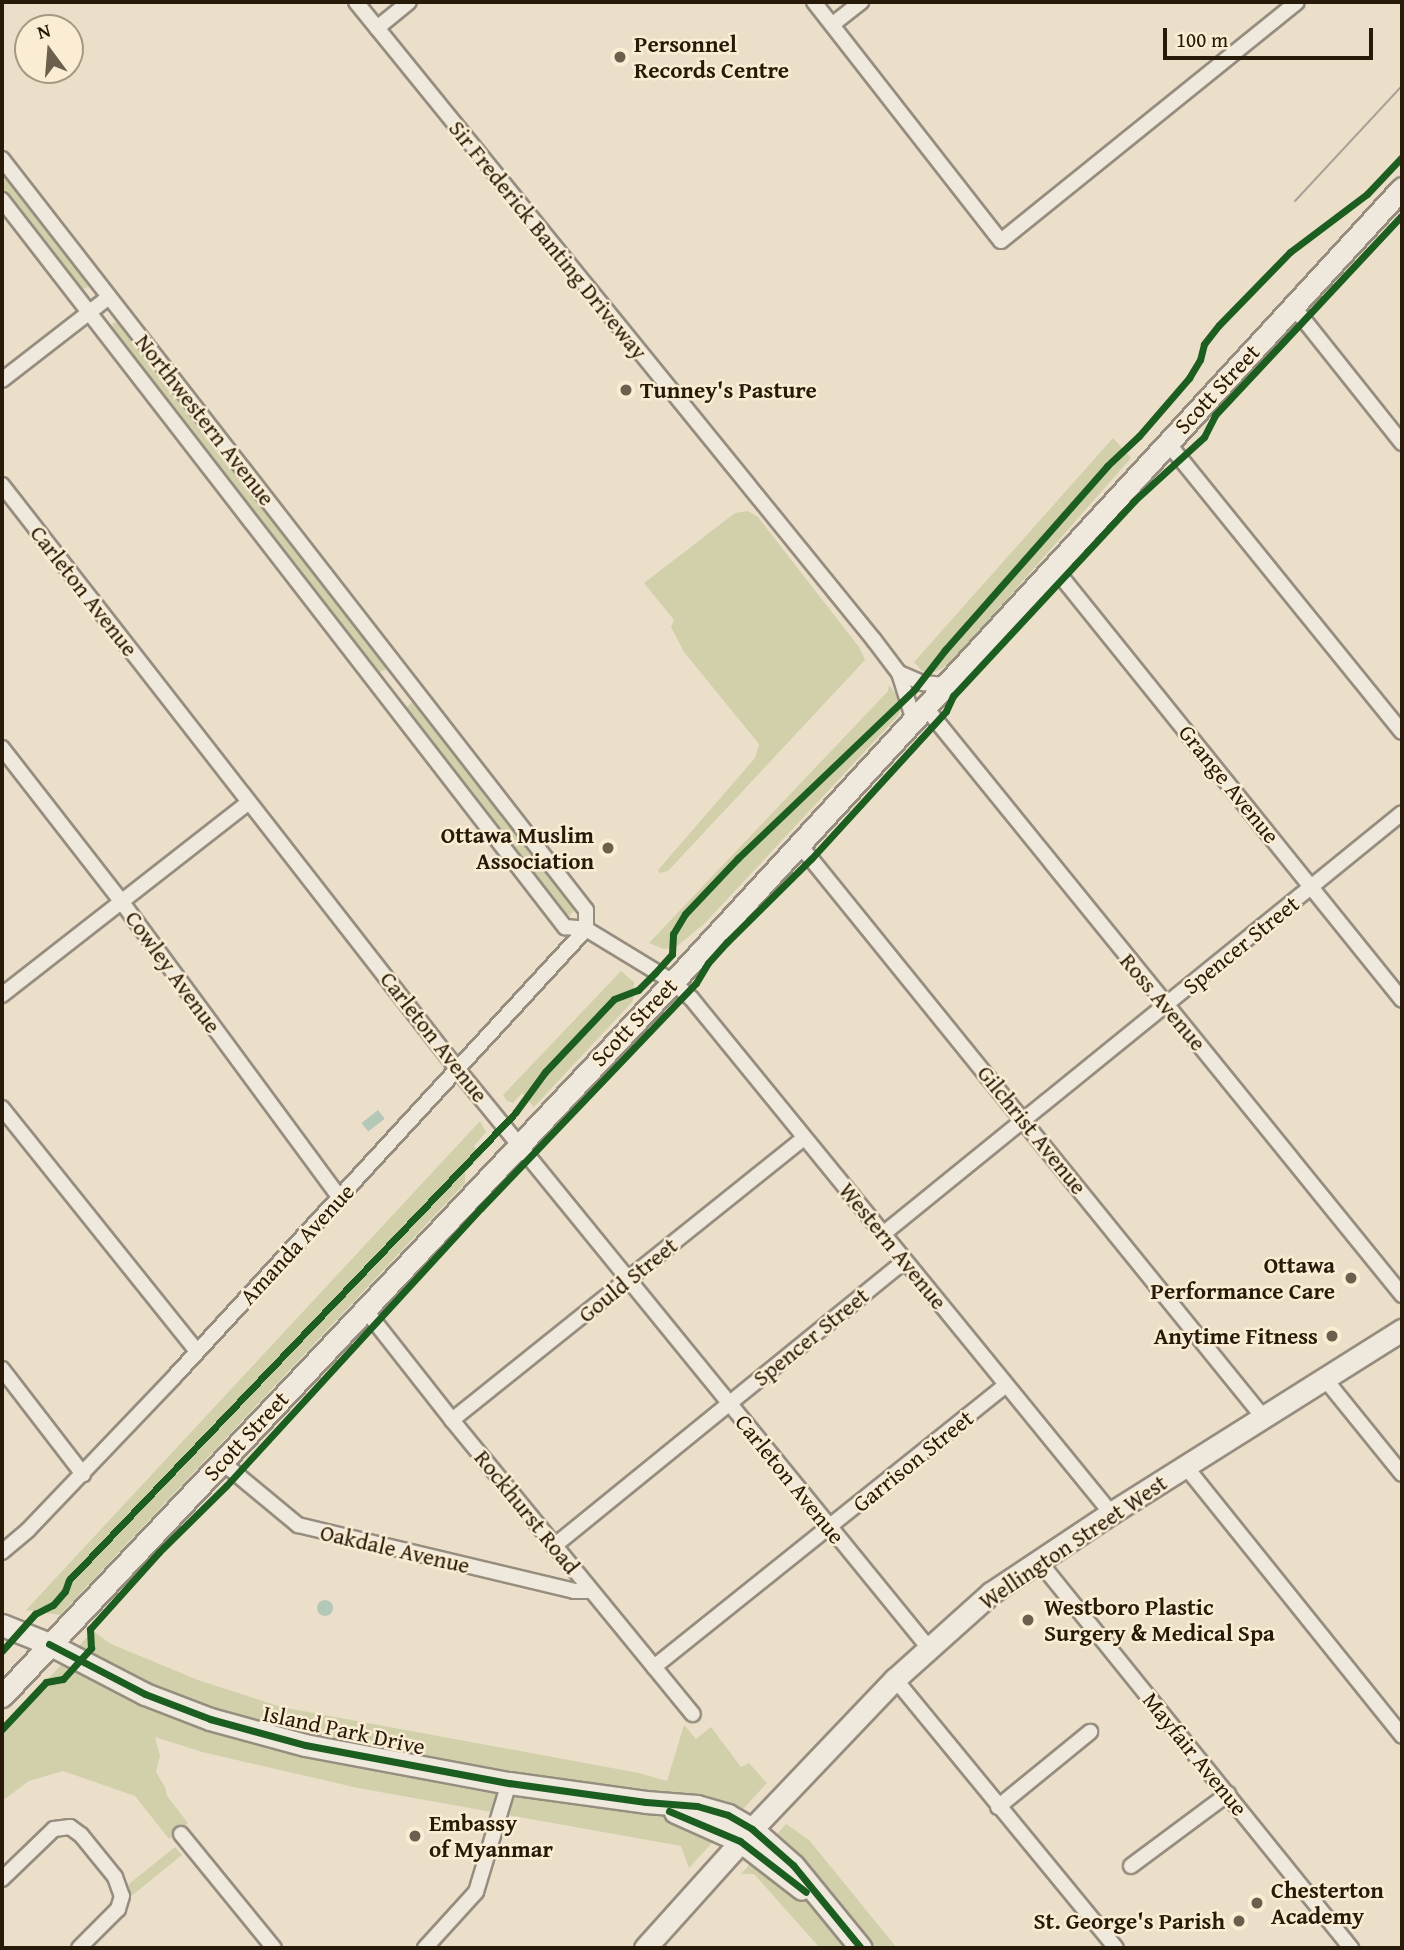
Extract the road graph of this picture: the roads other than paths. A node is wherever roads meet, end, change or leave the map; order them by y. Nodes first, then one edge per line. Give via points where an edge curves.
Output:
1 (356, 2) edge
2 (409, 2) edge
3 (814, 2) edge
4 (861, 2) edge
5 (1297, 2) edge
6 (833, 24) junction
7 (377, 28) junction
8 (2, 159) edge
9 (1402, 188) edge
10 (2, 200) edge
11 (109, 298) junction
12 (1293, 306) junction
13 (89, 314) junction
14 (2, 380) edge
15 (1167, 442) junction
16 (1402, 443) edge
17 (2, 485) edge
18 (1055, 569) junction
19 (900, 673) junction
20 (407, 681) junction
21 (948, 685) junction
22 (387, 697) junction
23 (920, 714) junction
24 (1402, 732) edge
25 (2, 748) edge
26 (249, 802) junction
27 (1402, 813) edge
28 (799, 844) junction
29 (1312, 887) junction
30 (121, 901) junction
31 (586, 929) junction
32 (673, 982) junction
33 (2, 995) edge
34 (1402, 1000) edge
35 (1165, 1006) junction
36 (458, 1070) junction
37 (2, 1108) edge
38 (1024, 1120) junction
39 (804, 1138) junction
40 (519, 1143) junction
41 (340, 1198) junction
42 (883, 1234) junction
43 (905, 1261) junction
44 (628, 1280) junction
45 (1402, 1295) edge
46 (364, 1308) junction
47 (1402, 1330) edge
48 (197, 1351) junction
49 (2, 1369) edge
50 (1325, 1379) junction
51 (1006, 1385) junction
52 (728, 1403) junction
53 (1263, 1417) junction
54 (452, 1420) junction
55 (222, 1462) junction
56 (1186, 1467) junction
57 (83, 1474) junction
58 (1402, 1474) edge
59 (1111, 1513) junction
60 (830, 1528) junction
61 (554, 1546) junction
62 (2, 1552) edge
63 (1038, 1560) junction
64 (590, 1591) junction
65 (6, 1627) edge
66 (49, 1644) junction
67 (928, 1647) junction
68 (654, 1667) junction
69 (895, 1679) junction
70 (2, 1696) edge
71 (693, 1714) dead end
72 (1090, 1732) dead end
73 (1402, 1736) edge
74 (509, 1783) junction
75 (1228, 1794) junction
76 (998, 1807) junction
77 (181, 1834) dead end
78 (746, 1835) junction
79 (1131, 1866) dead end
80 (2, 1879) edge
81 (79, 1948) edge
82 (274, 1948) edge
83 (425, 1948) edge
84 (645, 1948) edge
85 (861, 1948) edge
86 (1116, 1948) edge
87 (1352, 1948) edge

1 - 7 street, Sir Frederick Banting Driveway
2 - 7 street
3 - 6 street
4 - 6 street
5 - 6 street via 1001,241
7 - 19 street, Sir Frederick Banting Driveway
8 - 11 street, Northwestern Avenue
9 - 12 main road, Scott Street
10 - 13 street, Northwestern Avenue
11 - 13 street
11 - 20 street, Northwestern Avenue
12 - 15 main road, Scott Street
12 - 16 street
13 - 14 street
13 - 22 street, Northwestern Avenue
15 - 18 main road, Scott Street
15 - 24 street
17 - 26 street, Carleton Avenue
18 - 21 main road, Scott Street
18 - 29 street, Grange Avenue
19 - 21 street via 923,683
19 - 23 street, Sir Frederick Banting Driveway
20 - 22 street
20 - 31 street, Northwestern Avenue via 586,910
21 - 23 main road, Scott Street
22 - 31 street, Northwestern Avenue via 565,928
23 - 28 main road, Scott Street
23 - 35 street, Ross Avenue
25 - 30 street, Cowley Avenue
26 - 30 street
26 - 36 street, Carleton Avenue
27 - 29 street, Spencer Street
28 - 32 main road, Scott Street
28 - 38 street, Gilchrist Avenue
29 - 34 street, Grange Avenue
29 - 35 street, Spencer Street
30 - 33 street
30 - 41 street, Cowley Avenue
31 - 32 street, Northwestern Avenue
31 - 36 street, Amanda Avenue
32 - 39 street, Western Avenue
32 - 40 main road, Scott Street
35 - 38 street, Spencer Street
35 - 45 street, Ross Avenue
36 - 40 street, Carleton Avenue
36 - 41 street, Amanda Avenue
37 - 48 street
38 - 42 street, Spencer Street
38 - 53 street, Gilchrist Avenue
39 - 42 street, Western Avenue
39 - 44 street, Gould Street
40 - 44 street, Carleton Avenue
40 - 46 main road, Scott Street
41 - 48 street, Amanda Avenue
42 - 43 street, Western Avenue
43 - 51 street, Western Avenue
43 - 52 street, Spencer Street
44 - 52 street, Carleton Avenue
44 - 54 street, Gould Street
46 - 54 street, Rockhurst Road
46 - 55 main road, Scott Street
47 - 50 main road, Wellington Street West
48 - 57 street, Amanda Avenue
49 - 57 street
50 - 53 main road, Wellington Street West
50 - 58 street
51 - 59 street, Western Avenue
51 - 60 street, Garrison Street
52 - 60 street, Carleton Avenue
52 - 61 street, Spencer Street
53 - 56 main road, Wellington Street West
54 - 61 street, Rockhurst Road
55 - 64 street, Oakdale Avenue via 298,1525 573,1591
55 - 66 main road, Scott Street
56 - 59 main road, Wellington Street West
56 - 73 street
57 - 62 street, Amanda Avenue
59 - 63 main road, Wellington Street West
60 - 67 street, Carleton Avenue
60 - 68 street, Garrison Street
61 - 64 street, Rockhurst Road
63 - 67 main road, Wellington Street West via 990,1593
63 - 75 street, Mayfair Avenue
64 - 68 street, Rockhurst Road
65 - 66 main road, Island Park Drive
66 - 70 main road, Scott Street
66 - 74 main road, Island Park Drive via 145,1694 210,1719 305,1745
67 - 69 main road, Wellington Street West
68 - 71 street, Rockhurst Road
69 - 76 street
69 - 78 main road, Wellington Street West
72 - 76 street
74 - 78 main road, Island Park Drive via 646,1802
74 - 83 street via 475,1892
75 - 79 street
75 - 87 street, Mayfair Avenue
76 - 86 street
77 - 82 street
78 - 84 main road, Wellington Street West
78 - 85 main road, Island Park Drive via 826,1906
80 - 81 street via 54,1829 69,1827 81,1835 115,1877 122,1896 118,1909

